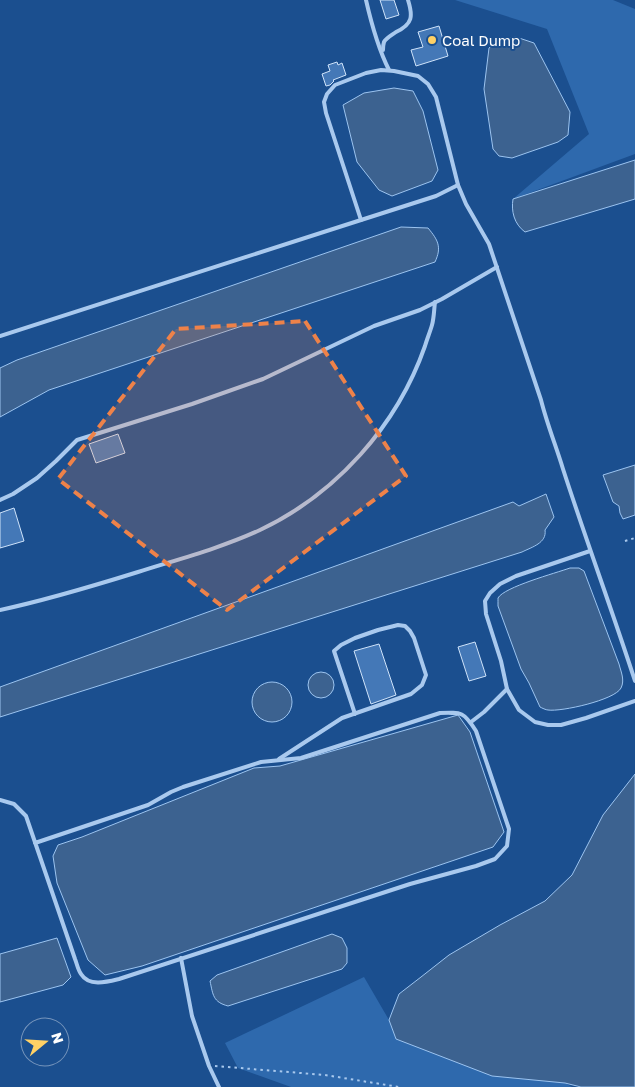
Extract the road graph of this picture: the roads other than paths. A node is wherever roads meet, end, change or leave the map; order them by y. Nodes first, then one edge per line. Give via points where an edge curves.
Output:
1 (366, 0) edge
2 (408, 0) edge
3 (382, 52) junction
4 (389, 70) junction
5 (458, 185) junction
6 (361, 220) junction
7 (497, 267) junction
8 (435, 302) junction
9 (0, 336) edge
10 (0, 500) edge
11 (590, 551) junction
12 (0, 610) edge
13 (635, 682) edge
14 (507, 688) junction
15 (635, 701) edge
16 (355, 714) junction
17 (470, 722) junction
18 (277, 761) junction
19 (0, 800) edge
20 (35, 843) junction
21 (181, 958) junction
22 (219, 1087) edge

1 - 3 lane
2 - 3 lane via 412,12 410,22 384,42
3 - 4 lane
4 - 5 lane via 418,76 436,97
4 - 6 lane via 366,73 335,85 324,102
5 - 6 lane via 436,196
5 - 7 lane via 489,244
6 - 9 lane
7 - 8 lane
7 - 11 lane
8 - 10 lane via 374,326 263,379 77,440 36,478
8 - 12 lane via 432,324 418,366 385,424 347,468 306,503 259,530 205,551 89,587
11 - 13 lane
11 - 14 lane via 516,576 490,593 485,602 486,614
14 - 15 lane via 519,710 535,722 548,725 561,725
14 - 17 lane
16 - 16 lane via 334,651 355,638 398,625 405,626 414,638 426,675 422,685 411,694
16 - 18 lane via 342,718
17 - 18 lane via 458,713 440,713 301,758
17 - 21 lane via 476,731 509,829 507,846 495,859
18 - 20 lane via 260,762 184,787 148,805
19 - 20 lane via 14,804 26,816
20 - 21 lane via 81,975 92,982 108,981
21 - 22 lane via 192,1016

